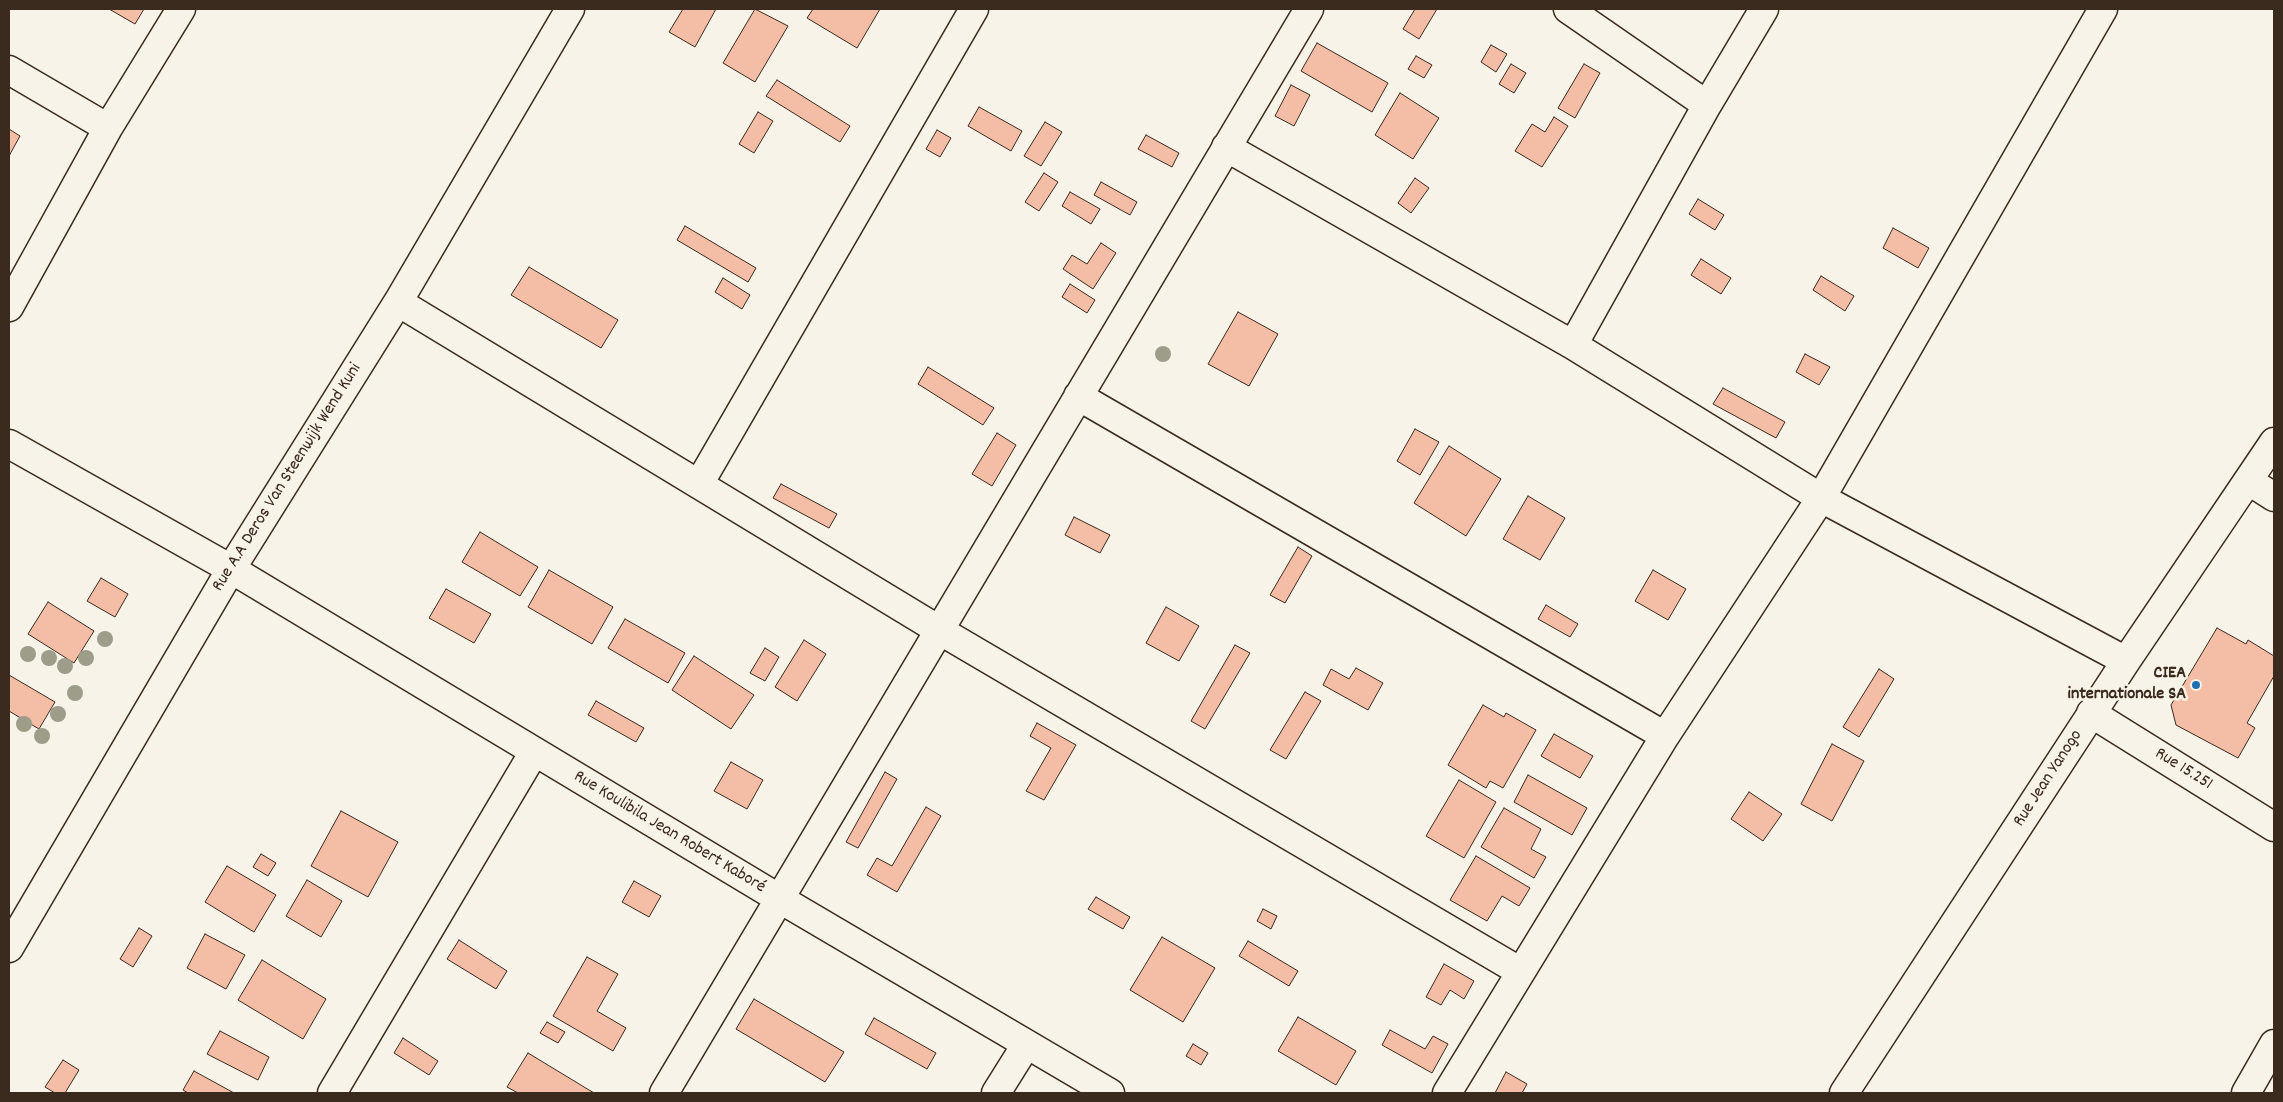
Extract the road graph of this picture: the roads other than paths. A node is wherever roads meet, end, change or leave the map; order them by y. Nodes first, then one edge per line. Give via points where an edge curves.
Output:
1 (181, 9) edge
2 (570, 9) edge
3 (974, 9) edge
4 (1309, 9) edge
5 (1568, 9) edge
6 (1764, 9) edge
7 (2103, 9) edge
8 (9, 70) edge
9 (1707, 105) junction
10 (108, 128) junction
11 (1226, 147) junction
12 (398, 302) junction
13 (9, 307) edge
14 (1573, 345) junction
15 (1078, 396) junction
16 (2274, 442) edge
17 (9, 444) edge
18 (2248, 481) junction
19 (699, 484) junction
20 (2274, 497) edge
21 (1821, 498) junction
22 (231, 569) junction
23 (939, 630) junction
24 (2126, 661) junction
25 (2091, 714) junction
26 (1665, 736) junction
27 (534, 752) junction
28 (2274, 827) edge
29 (780, 900) junction
30 (9, 948) edge
31 (1521, 972) junction
32 (2274, 1044) edge
33 (1026, 1046) junction
34 (332, 1093) edge
35 (664, 1093) edge
36 (996, 1093) edge
37 (1110, 1093) edge
38 (1447, 1093) edge
39 (1844, 1093) edge
40 (2246, 1093) edge

1 - 10 street
2 - 12 street, Rue A.A Deros Van Steenwijk Wend Kuni
3 - 19 street
4 - 11 street
5 - 9 street
6 - 9 street
7 - 21 street
8 - 10 street
9 - 14 street
10 - 13 street
11 - 14 street
11 - 15 street
12 - 19 street
12 - 22 street, Rue A.A Deros Van Steenwijk Wend Kuni
14 - 21 street
15 - 23 street
15 - 26 street
16 - 18 street, Rue Jean Yanogo
17 - 22 street, Rue Koulibila Jean Robert Kaboré
18 - 20 street
18 - 24 street, Rue Jean Yanogo
19 - 23 street
21 - 24 street
21 - 26 street
22 - 27 street, Rue Koulibila Jean Robert Kaboré
22 - 30 street, Rue A.A Deros Van Steenwijk Wend Kuni
23 - 29 street
23 - 31 street
24 - 25 street, Rue Jean Yanogo
25 - 28 street, Rue 15.251
25 - 39 street, Rue Jean Yanogo
26 - 31 street
27 - 29 street, Rue Koulibila Jean Robert Kaboré
27 - 34 street
29 - 33 street, Rue Koulibila Jean Robert Kaboré
29 - 35 street
31 - 38 street
32 - 40 street
33 - 36 street
33 - 37 street, Rue Koulibila Jean Robert Kaboré

